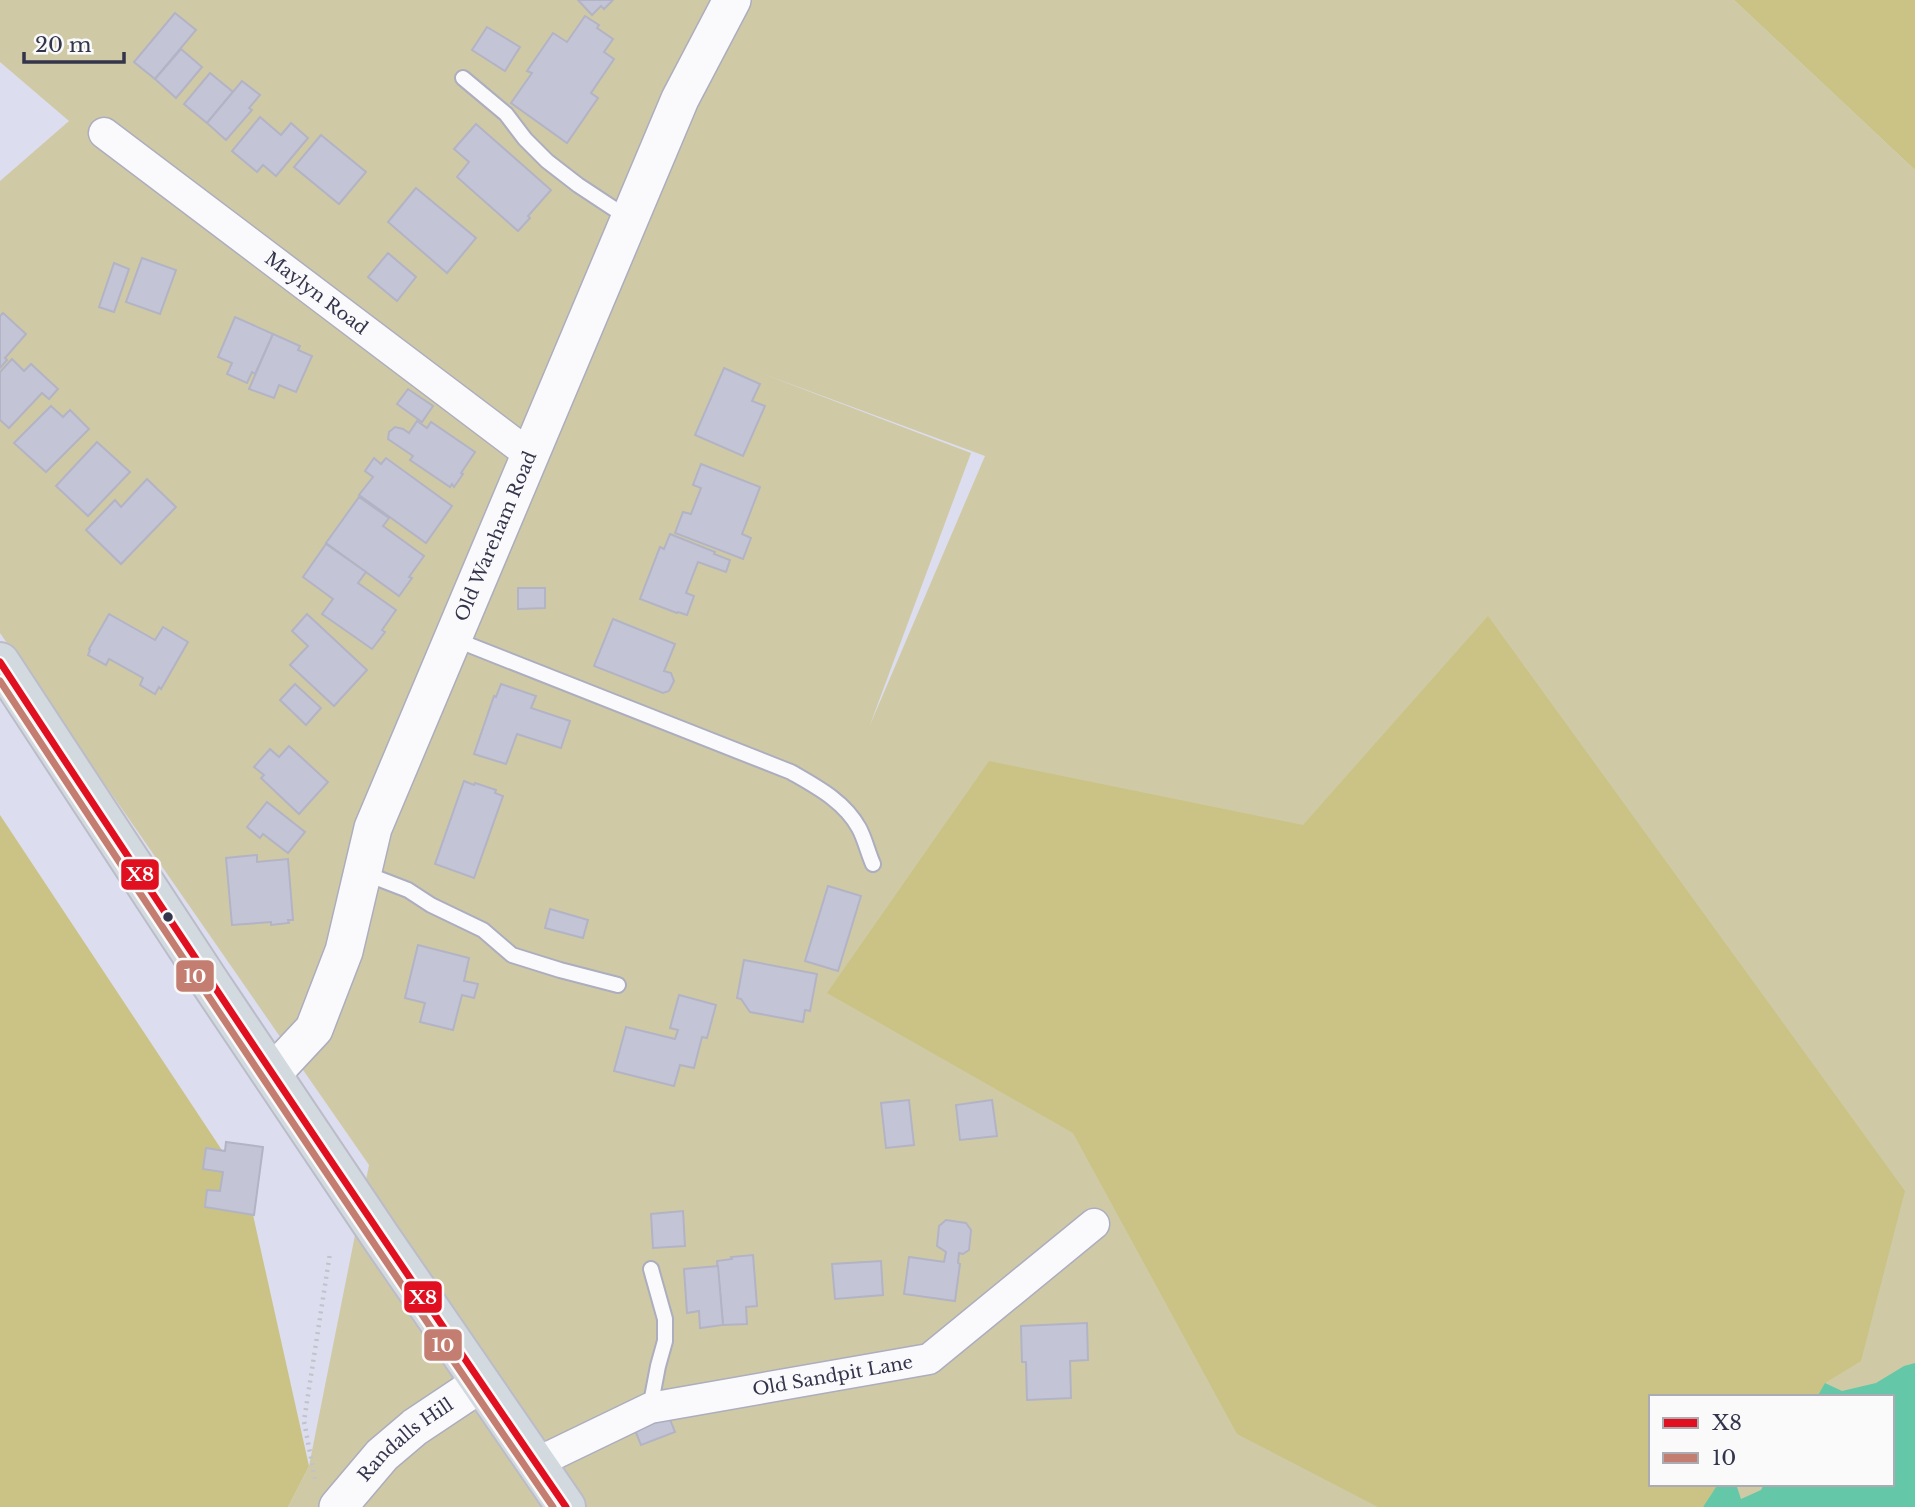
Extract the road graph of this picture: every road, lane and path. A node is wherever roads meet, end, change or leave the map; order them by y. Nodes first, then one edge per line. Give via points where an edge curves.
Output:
1 (724, 8) edge
2 (464, 78) dead end
3 (104, 132) dead end
4 (629, 219) junction
5 (530, 454) junction
6 (453, 638) junction
7 (0, 662) edge
8 (873, 864) dead end
9 (363, 873) junction
10 (618, 985) dead end
11 (272, 1074) junction
12 (1094, 1224) dead end
13 (330, 1253) dead end
14 (651, 1269) dead end
15 (481, 1383) junction
16 (650, 1408) junction
17 (536, 1463) junction
18 (338, 1507) edge
19 (566, 1507) edge

1 - 4 street, Old Wareham Road
2 - 4 lane via 506,114 547,161
3 - 5 street, Maylyn Road
4 - 5 street, Old Wareham Road
5 - 6 street, Old Wareham Road
6 - 8 lane via 791,772 845,808 859,828
6 - 9 street, Old Wareham Road via 373,828
7 - 11 highway
9 - 10 lane via 408,890 483,930 512,955
9 - 11 street, Old Wareham Road via 344,951 314,1029
11 - 15 highway
12 - 16 street, Old Sandpit Lane via 929,1359
13 - 18 path via 304,1421 314,1479
14 - 16 lane via 665,1319 665,1341
15 - 17 highway
15 - 18 street, Randalls Hill via 382,1455
16 - 17 street, Old Sandpit Lane
17 - 19 highway

